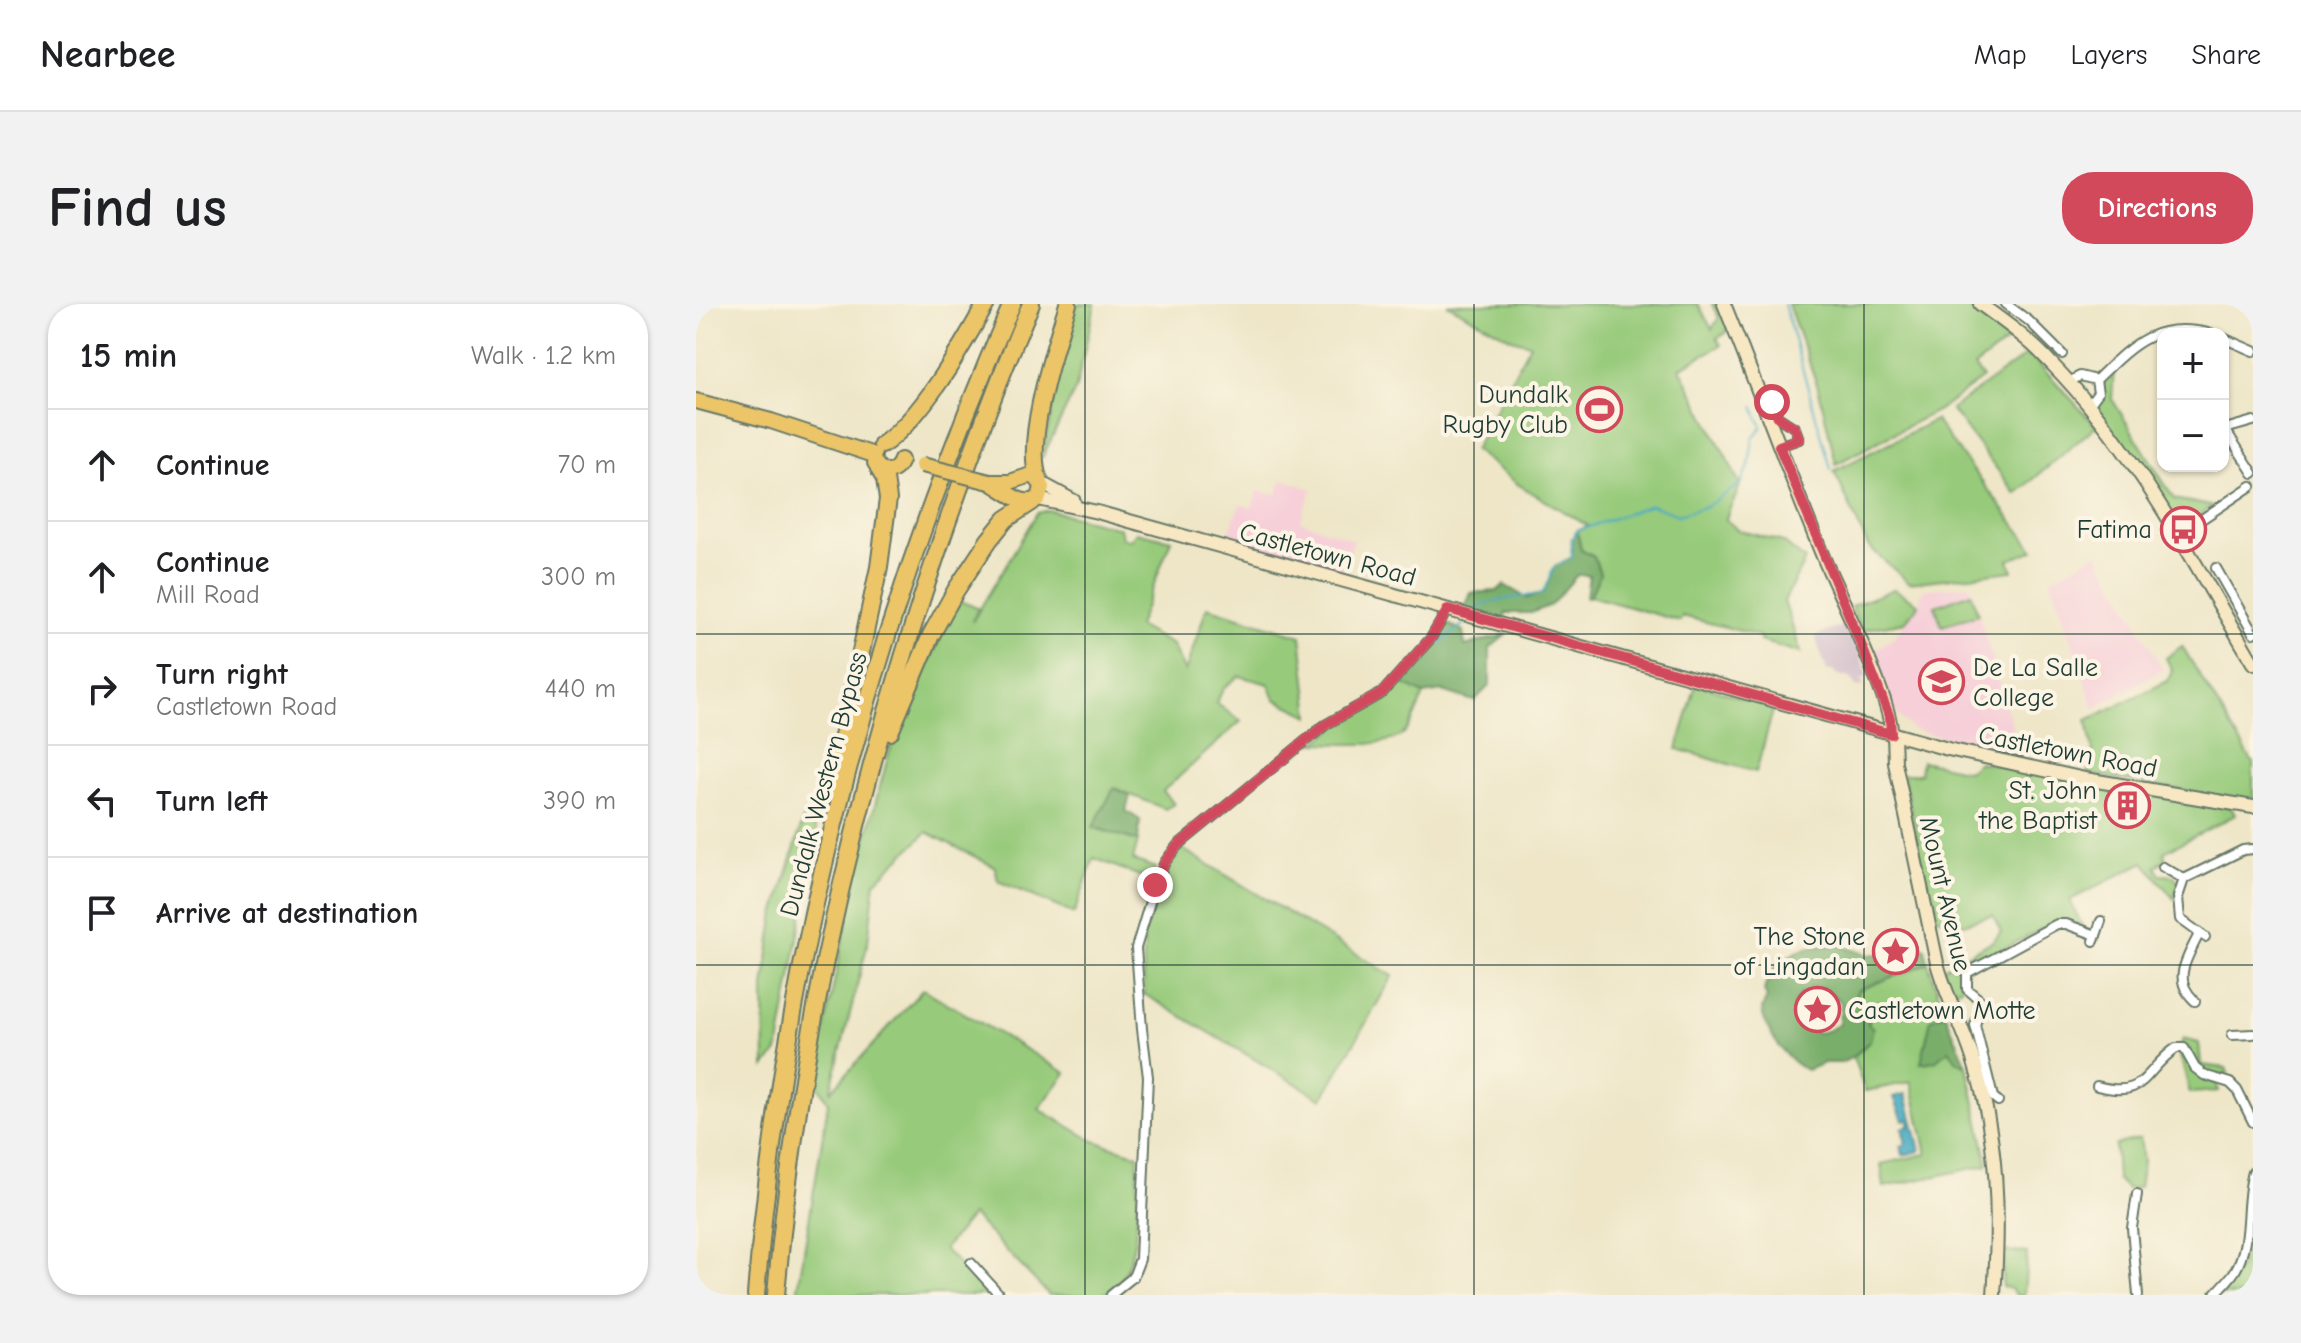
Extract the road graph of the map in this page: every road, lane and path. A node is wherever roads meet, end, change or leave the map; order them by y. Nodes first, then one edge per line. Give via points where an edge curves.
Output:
1 (986, 304) edge
2 (1012, 304) edge
3 (1031, 304) edge
4 (1068, 304) edge
5 (1724, 304) edge
6 (1980, 304) edge
7 (2006, 304) edge
8 (2157, 335) edge
9 (2229, 341) edge
10 (2253, 351) edge
11 (2054, 353) junction
12 (2096, 380) junction
13 (2069, 382) junction
14 (696, 401) edge
15 (1772, 402) dead end
16 (2089, 405) junction
17 (2253, 421) edge
18 (2229, 426) edge
19 (2229, 435) edge
20 (1779, 446) junction
21 (878, 456) junction
22 (901, 460) junction
23 (2253, 474) edge
24 (1020, 478) junction
25 (1040, 481) junction
26 (990, 482) junction
27 (2252, 488) edge
28 (1029, 500) junction
29 (1091, 510) junction
30 (2169, 520) junction
31 (2196, 523) junction
32 (2185, 548) junction
33 (2216, 568) dead end
34 (2228, 588) junction
35 (2214, 596) junction
36 (1448, 609) junction
37 (2253, 633) edge
38 (2253, 663) edge
39 (1892, 734) junction
40 (2253, 807) edge
41 (2253, 849) edge
42 (2163, 867) dead end
43 (2184, 879) junction
44 (2101, 921) dead end
45 (803, 960) junction
46 (1967, 989) junction
47 (1949, 997) junction
48 (2195, 1001) dead end
49 (2253, 1034) edge
50 (2232, 1035) dead end
51 (2097, 1086) dead end
52 (1998, 1101) dead end
53 (2253, 1122) edge
54 (2253, 1172) edge
55 (787, 1186) junction
56 (2137, 1194) dead end
57 (2249, 1212) edge
58 (971, 1263) dead end
59 (756, 1295) edge
60 (776, 1295) edge
61 (1000, 1295) edge
62 (1111, 1295) edge
63 (1994, 1295) edge
64 (2138, 1295) edge
65 (2214, 1295) edge

1 - 21 highway via 918,409
2 - 45 highway, Dundalk Western Bypass via 970,402 891,623
3 - 55 highway, Dundalk Western Bypass via 906,642 869,771 824,963
4 - 25 highway via 1033,458
5 - 20 street, Mount Avenue
6 - 11 street
7 - 11 street
8 - 12 street via 2134,343
9 - 10 street
11 - 13 street
12 - 13 street via 2080,376
12 - 16 street via 2098,393
13 - 16 street
14 - 21 main road
15 - 20 street via 1799,439
16 - 30 street
17 - 18 street
19 - 23 street
20 - 39 street, Mount Avenue via 1861,644
21 - 22 main road via 893,471
21 - 22 main road via 890,444 898,448
21 - 45 highway via 888,499 879,567
22 - 26 main road, bridge
23 - 27 street
24 - 25 main road via 1031,475
24 - 26 main road
24 - 28 main road via 1014,487
25 - 28 main road via 1042,490
25 - 29 street, Castletown Road
26 - 28 main road
27 - 31 street
28 - 29 street, Castletown Road
28 - 55 highway via 1006,519 956,590 889,735 829,966
29 - 36 street, Castletown Road
30 - 31 street via 2184,517
30 - 32 street
31 - 32 street via 2196,537
32 - 35 street
33 - 34 street
34 - 35 street
34 - 37 street
35 - 38 street
36 - 39 street, Castletown Road
36 - 62 street via 1431,638 1382,693 1325,725 1177,846 1165,862 1136,948 1148,1077 1140,1259 1133,1277
39 - 40 street, Castletown Road via 2085,779
39 - 47 street, Mount Avenue via 1937,963
41 - 43 street
42 - 43 street
43 - 48 street via 2178,897 2180,919 2202,936 2181,984
44 - 46 street via 2095,938 2057,924 1976,966 1967,973
45 - 59 highway, Dundalk Western Bypass via 772,1145
46 - 47 street
46 - 52 street via 1980,1000 1977,1037
47 - 63 street, Mount Avenue via 1974,1060 1995,1149 1999,1205
49 - 50 street
51 - 53 street via 2116,1091 2141,1085 2163,1057 2184,1048 2195,1068 2237,1090
54 - 57 street
55 - 60 highway, Dundalk Western Bypass
56 - 64 street via 2132,1228
57 - 65 street via 2236,1270
58 - 61 street

